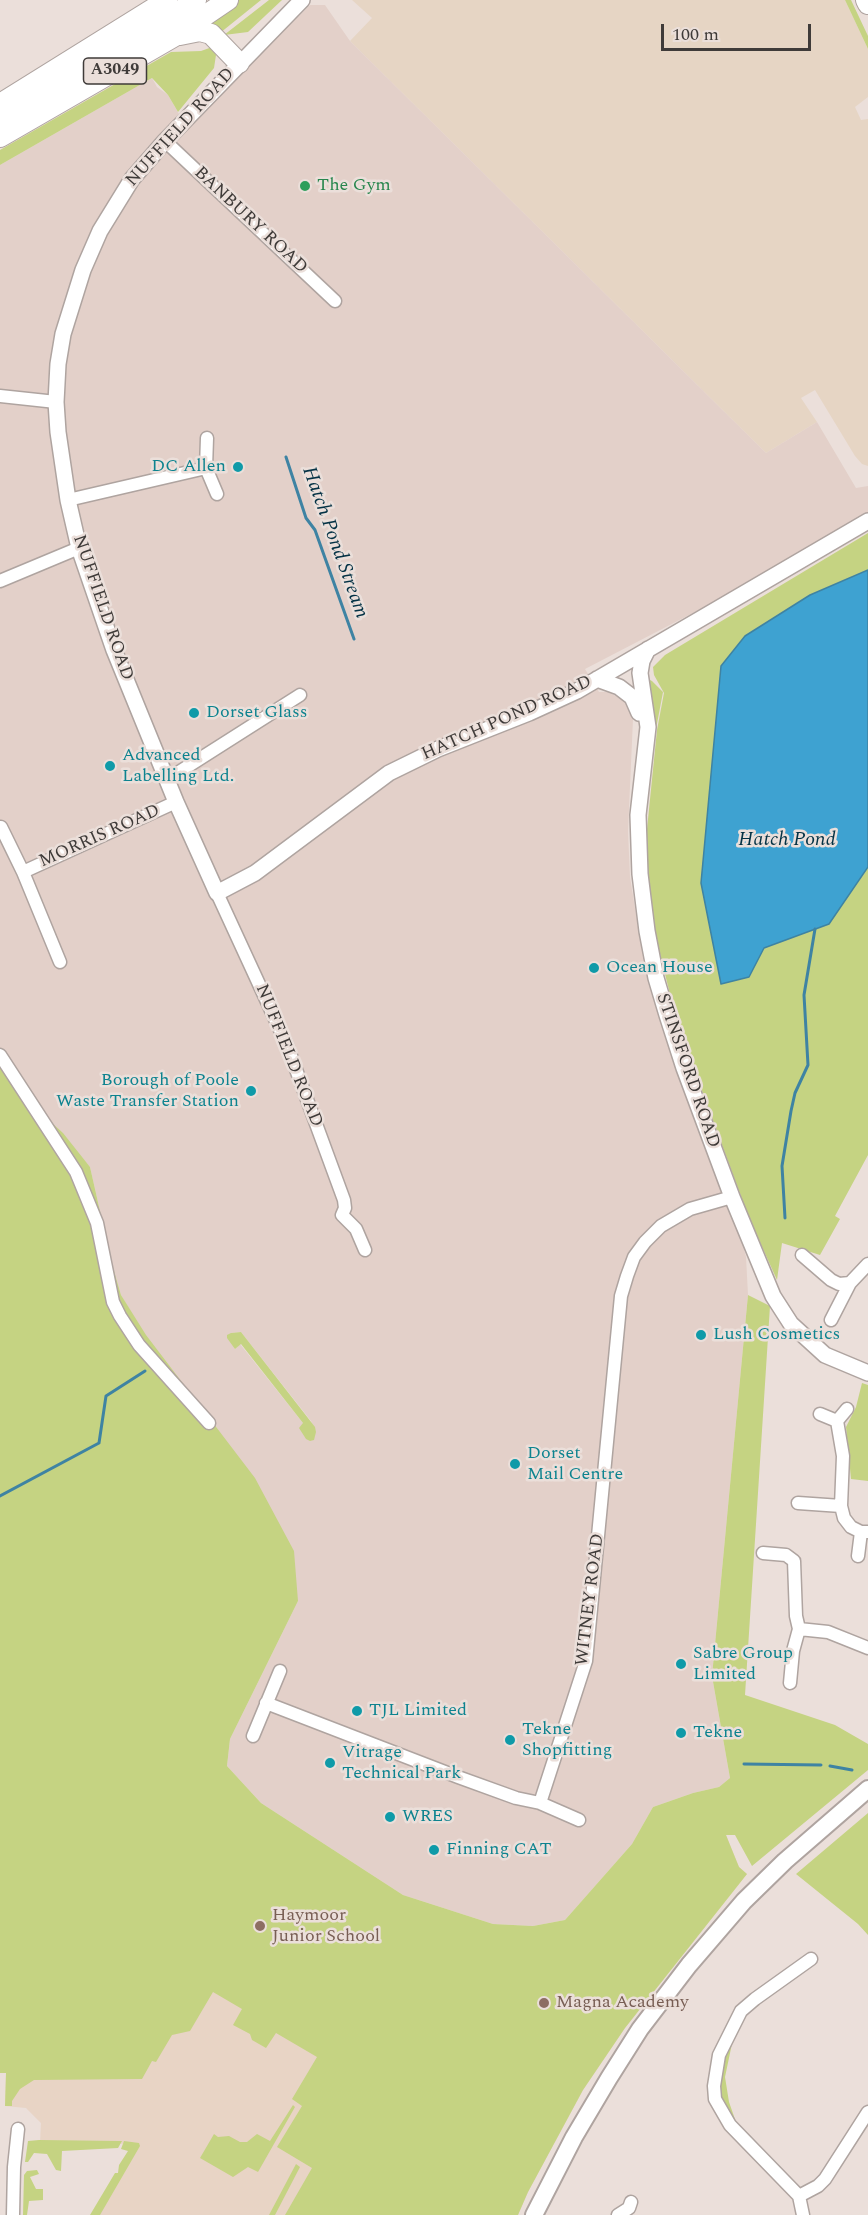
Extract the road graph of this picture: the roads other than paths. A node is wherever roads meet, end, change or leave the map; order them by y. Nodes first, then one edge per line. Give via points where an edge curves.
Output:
1 (152, 0) edge
2 (167, 0) edge
3 (196, 0) edge
4 (228, 0) edge
5 (302, 0) edge
6 (175, 36) junction
7 (66, 63) junction
8 (239, 63) junction
9 (0, 104) edge
10 (0, 122) edge
11 (0, 137) edge
12 (165, 141) junction
13 (335, 301) dead end
14 (0, 396) edge
15 (56, 402) junction
16 (207, 438) dead end
17 (206, 468) junction
18 (217, 494) dead end
19 (68, 500) junction
20 (868, 521) edge
21 (79, 548) junction
22 (0, 581) edge
23 (648, 649) junction
24 (624, 663) junction
25 (597, 679) junction
26 (300, 695) dead end
27 (646, 711) junction
28 (642, 773) junction
29 (168, 779) junction
30 (176, 802) junction
31 (1, 827) edge
32 (23, 872) junction
33 (217, 893) junction
34 (60, 962) dead end
35 (0, 1055) edge
36 (732, 1197) junction
37 (365, 1250) dead end
38 (802, 1255) dead end
39 (866, 1269) edge
40 (850, 1283) junction
41 (831, 1320) dead end
42 (868, 1373) edge
43 (847, 1409) dead end
44 (820, 1414) dead end
45 (837, 1421) junction
46 (209, 1423) dead end
47 (798, 1503) dead end
48 (841, 1506) junction
49 (865, 1532) edge
50 (763, 1553) dead end
51 (858, 1556) dead end
52 (799, 1629) junction
53 (868, 1648) edge
54 (280, 1671) dead end
55 (790, 1683) dead end
56 (266, 1703) junction
57 (253, 1736) dead end
58 (868, 1789) edge
59 (540, 1803) junction
60 (579, 1820) dead end
61 (811, 1959) dead end
62 (868, 2112) edge
63 (18, 2129) dead end
64 (799, 2196) junction
65 (631, 2202) dead end
66 (13, 2215) edge
67 (534, 2215) edge
68 (618, 2215) edge
69 (803, 2215) edge

1 - 7 highway, A3049
2 - 7 highway, A3049
3 - 10 highway, A3049
4 - 6 highway, A3049
5 - 8 street, NUFFIELD ROAD
6 - 8 highway via 200,31 211,34
6 - 11 highway, A3049
7 - 9 highway, A3049
8 - 12 street, NUFFIELD ROAD
12 - 13 street, BANBURY ROAD
12 - 15 street, NUFFIELD ROAD via 132,179 100,231 83,270 59,353
14 - 15 street
15 - 19 street, NUFFIELD ROAD
16 - 17 street
17 - 18 street
17 - 19 street
19 - 21 street, NUFFIELD ROAD
20 - 23 street, HATCH POND ROAD
21 - 22 street
21 - 29 street, NUFFIELD ROAD via 114,650
23 - 24 street, HATCH POND ROAD
23 - 27 street, STINSFORD ROAD via 640,673
24 - 25 street, HATCH POND ROAD
24 - 27 street, STINSFORD ROAD
25 - 28 street via 632,697 639,712
25 - 33 street, HATCH POND ROAD via 389,773 255,873
26 - 29 street
27 - 28 street, STINSFORD ROAD via 648,727
28 - 36 street, STINSFORD ROAD via 638,815 640,874 656,978 684,1068
29 - 30 street, NUFFIELD ROAD
30 - 32 street, MORRIS ROAD
30 - 33 street, NUFFIELD ROAD
31 - 32 street, MORRIS ROAD
32 - 34 street, MORRIS ROAD
33 - 37 street, NUFFIELD ROAD via 287,1045 344,1200 342,1215 356,1229
35 - 46 street via 76,1172 98,1223 113,1302 120,1316 139,1345
36 - 42 street, STINSFORD ROAD via 773,1296 791,1324 825,1355
36 - 59 street, WITNEY ROAD via 690,1209 661,1226 634,1257 627,1276 621,1296 586,1661
38 - 40 street via 831,1280
39 - 40 street
40 - 41 street
43 - 45 street
44 - 45 street
45 - 48 street via 843,1456
47 - 48 street
48 - 49 street via 851,1527
49 - 51 street
50 - 52 street via 786,1555 794,1561
52 - 53 street via 828,1632
52 - 55 street
54 - 56 street
56 - 57 street
56 - 59 street via 458,1777
58 - 67 main road via 744,1901 689,1965 609,2078 573,2137
59 - 60 street
61 - 64 street via 741,2011 719,2055 714,2086 715,2098 730,2125
62 - 64 street via 825,2179
63 - 66 street
64 - 69 street
65 - 68 street

